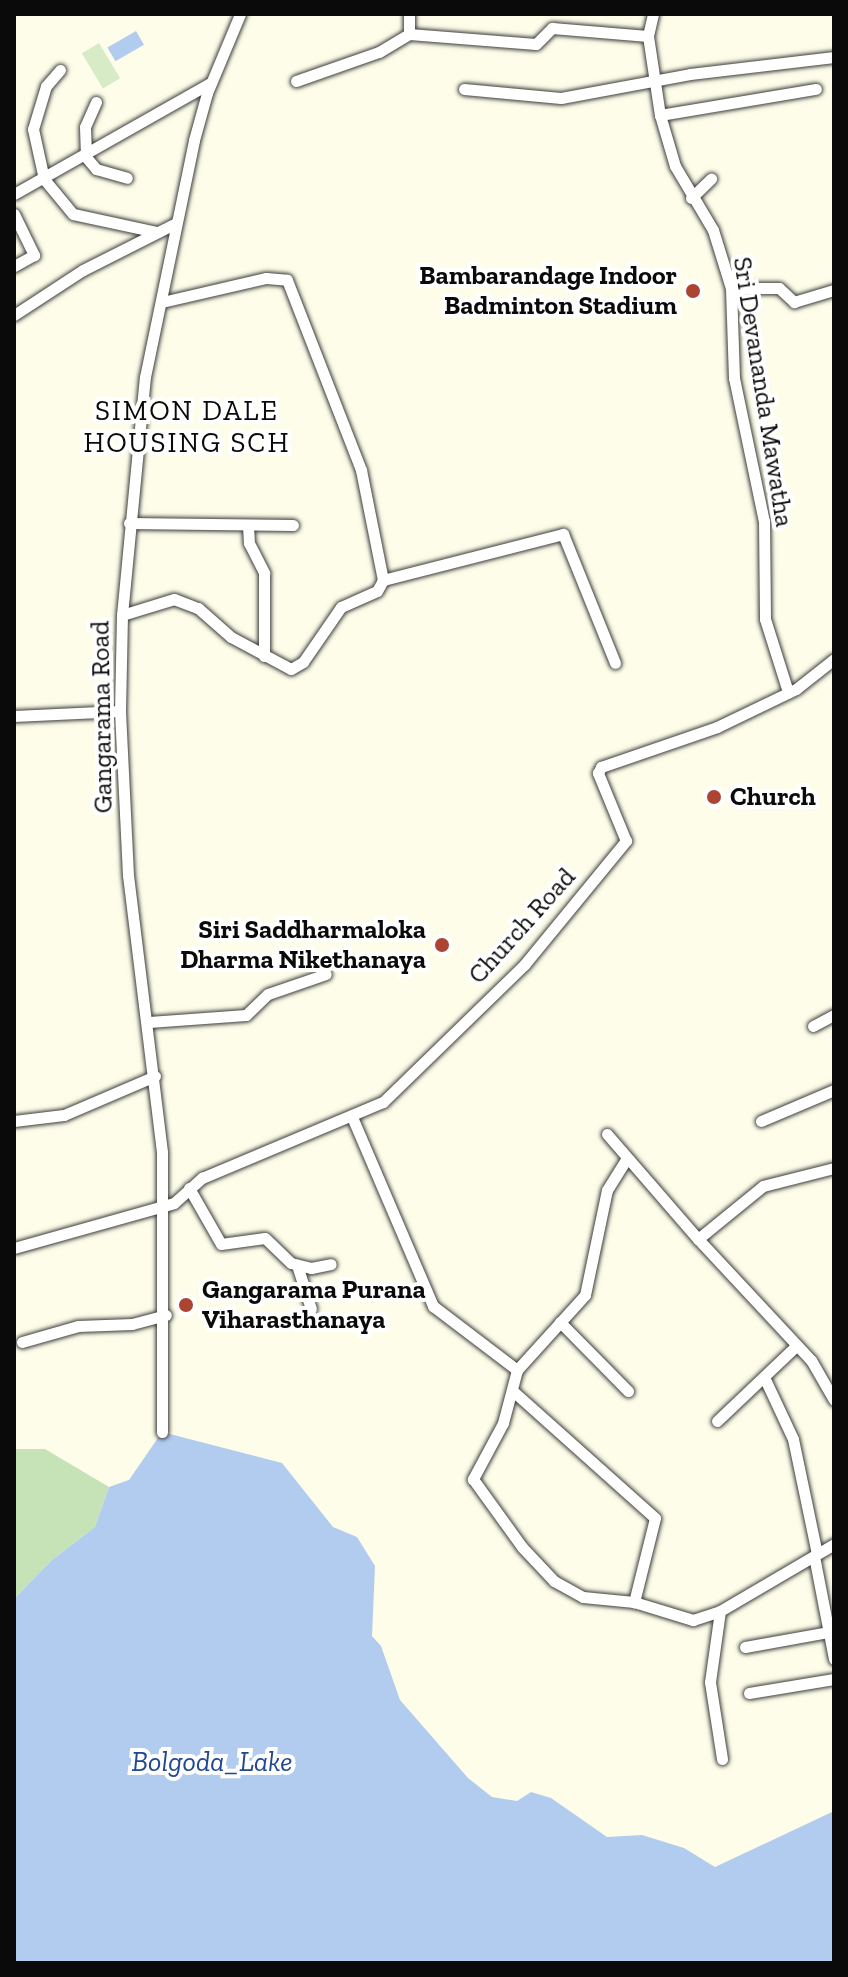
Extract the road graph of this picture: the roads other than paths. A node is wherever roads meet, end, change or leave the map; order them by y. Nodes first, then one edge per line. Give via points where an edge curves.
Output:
1 (240, 14) edge
2 (409, 14) edge
3 (653, 14) edge
4 (409, 34) junction
5 (648, 36) junction
6 (834, 57) edge
7 (60, 70) dead end
8 (654, 79) junction
9 (296, 81) dead end
10 (211, 82) junction
11 (464, 89) dead end
12 (816, 89) dead end
13 (96, 102) dead end
14 (660, 115) junction
15 (86, 157) junction
16 (127, 178) dead end
17 (44, 179) junction
18 (711, 179) dead end
19 (14, 194) edge
20 (691, 198) junction
21 (14, 214) edge
22 (176, 223) junction
23 (157, 232) junction
24 (14, 266) edge
25 (731, 288) junction
26 (834, 290) edge
27 (162, 302) junction
28 (14, 315) edge
29 (129, 523) junction
30 (248, 525) junction
31 (293, 525) dead end
32 (383, 580) junction
33 (122, 615) junction
34 (264, 656) junction
35 (834, 659) edge
36 (615, 663) dead end
37 (788, 692) junction
38 (120, 711) junction
39 (14, 716) edge
40 (326, 974) dead end
41 (834, 1015) edge
42 (149, 1022) junction
43 (813, 1026) dead end
44 (155, 1076) junction
45 (834, 1090) edge
46 (352, 1117) junction
47 (14, 1121) edge
48 (761, 1121) dead end
49 (607, 1134) dead end
50 (626, 1159) junction
51 (834, 1168) edge
52 (189, 1188) junction
53 (163, 1208) junction
54 (698, 1239) junction
55 (14, 1248) edge
56 (331, 1264) dead end
57 (297, 1265) junction
58 (311, 1309) dead end
59 (166, 1315) junction
60 (560, 1322) junction
61 (22, 1342) dead end
62 (797, 1345) junction
63 (517, 1370) junction
64 (764, 1377) junction
65 (628, 1391) dead end
66 (514, 1392) junction
67 (834, 1400) edge
68 (717, 1421) dead end
69 (162, 1432) dead end
70 (834, 1544) edge
71 (815, 1555) junction
72 (634, 1602) junction
73 (720, 1611) junction
74 (828, 1632) junction
75 (745, 1647) dead end
76 (834, 1659) edge
77 (834, 1679) edge
78 (749, 1693) dead end
79 (722, 1759) dead end

1 - 10 street, Gangarama Road
2 - 4 street
3 - 5 street, Sri Devananda Mawatha
4 - 5 street via 536,44 552,28
4 - 9 street via 379,52
5 - 8 street, Sri Devananda Mawatha
6 - 8 street
7 - 17 street via 46,86 33,129
8 - 11 street via 561,98
8 - 14 street, Sri Devananda Mawatha
10 - 15 street
10 - 22 street, Gangarama Road
12 - 14 street
13 - 15 street via 85,127
14 - 20 street, Sri Devananda Mawatha
15 - 16 street via 96,169
15 - 17 street
17 - 19 street
17 - 23 street via 73,214
18 - 20 street
20 - 25 street, Sri Devananda Mawatha via 713,230
21 - 24 street via 34,255
22 - 23 street
22 - 27 street, Gangarama Road
23 - 28 street via 83,270
25 - 26 street via 779,288 794,302
25 - 37 street, Sri Devananda Mawatha via 734,378 764,521 765,619
27 - 29 street, Gangarama Road via 145,377
27 - 32 street via 266,278 287,280 361,470
29 - 30 street
29 - 33 street, Gangarama Road
30 - 31 street
30 - 34 street via 249,543 264,573
32 - 34 street via 377,591 341,607 298,668
32 - 36 street via 563,534
33 - 34 street via 174,599 198,608 231,637
33 - 38 street, Gangarama Road
35 - 37 street, Church Road
37 - 46 street, Church Road via 701,733 601,767 598,773 626,841 524,965 444,1037 400,1088
38 - 39 street
38 - 42 street, Gangarama Road via 134,943
40 - 42 street via 268,994 246,1015
41 - 43 street
42 - 44 street, Gangarama Road
44 - 47 street via 64,1115
44 - 53 street, Gangarama Road
45 - 48 street
46 - 52 street, Church Road
46 - 63 street via 433,1306
49 - 50 street
50 - 54 street
50 - 60 street via 607,1190 585,1295
51 - 54 street via 763,1186
52 - 53 street, Church Road
52 - 57 street via 216,1242 265,1238 278,1255
53 - 55 street
53 - 59 street, Gangarama Road
54 - 62 street
56 - 57 street
57 - 58 street
59 - 61 street via 132,1324 78,1326
59 - 69 street, Gangarama Road
60 - 63 street
60 - 65 street
62 - 64 street
62 - 67 street via 824,1376
63 - 66 street
64 - 68 street
64 - 71 street via 793,1439
66 - 72 street via 655,1518
66 - 72 street via 473,1479 545,1570 583,1597
70 - 71 street
71 - 73 street
71 - 74 street
72 - 73 street via 693,1620
73 - 79 street via 710,1682
74 - 75 street
74 - 76 street
77 - 78 street

